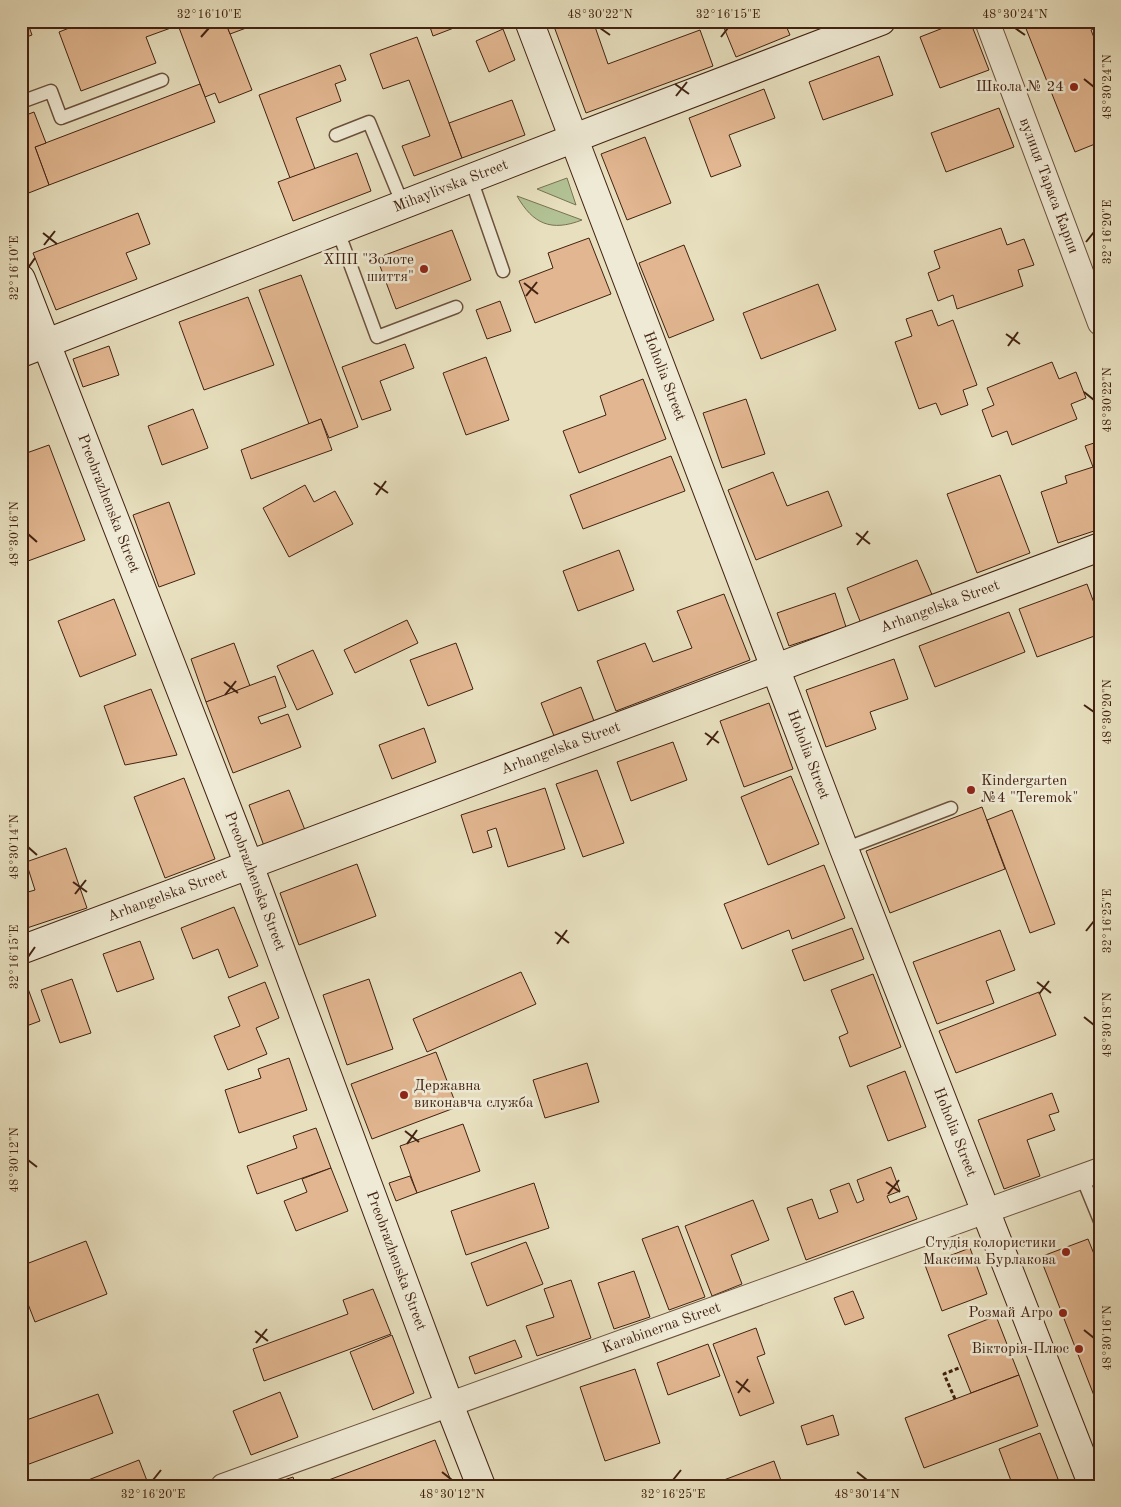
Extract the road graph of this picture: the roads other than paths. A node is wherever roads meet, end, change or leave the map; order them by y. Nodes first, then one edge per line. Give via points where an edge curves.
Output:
1 (529, 21) edge
2 (881, 21) edge
3 (987, 21) edge
4 (162, 80) dead end
5 (21, 102) edge
6 (336, 135) dead end
7 (573, 139) junction
8 (471, 179) junction
9 (403, 205) junction
10 (338, 231) junction
11 (503, 271) dead end
12 (21, 279) edge
13 (456, 307) dead end
14 (1100, 324) edge
15 (46, 343) junction
16 (21, 353) edge
17 (1100, 548) edge
18 (775, 669) junction
19 (952, 808) dead end
20 (844, 849) junction
21 (249, 865) junction
22 (21, 950) edge
23 (1091, 1173) edge
24 (986, 1212) junction
25 (1100, 1222) edge
26 (448, 1404) junction
27 (223, 1486) edge
28 (481, 1486) edge
29 (1093, 1486) edge

1 - 7 main road, Hoholia Street
2 - 7 main road, Mihaylivska Street
3 - 14 street, вулиця Тараса Карпи
4 - 5 lane via 62,118 51,91
6 - 9 lane via 369,122
7 - 8 main road, Mihaylivska Street
7 - 18 main road, Hoholia Street
8 - 9 main road, Mihaylivska Street
8 - 11 lane
9 - 10 main road, Mihaylivska Street
10 - 13 lane via 377,337
10 - 15 main road, Mihaylivska Street
12 - 15 main road, Preobrazhenska Street
15 - 16 main road, Mihaylivska Street
15 - 21 main road, Preobrazhenska Street
17 - 18 main road, Arhangelska Street
18 - 20 main road, Hoholia Street
18 - 21 main road, Arhangelska Street
19 - 20 lane
20 - 24 main road, Hoholia Street
21 - 22 main road, Arhangelska Street
21 - 26 main road, Preobrazhenska Street
23 - 24 street, Karabinerna Street
23 - 25 lane
24 - 26 street, Karabinerna Street
24 - 29 main road, Hoholia Street
26 - 27 street, Karabinerna Street
26 - 28 main road, Preobrazhenska Street

